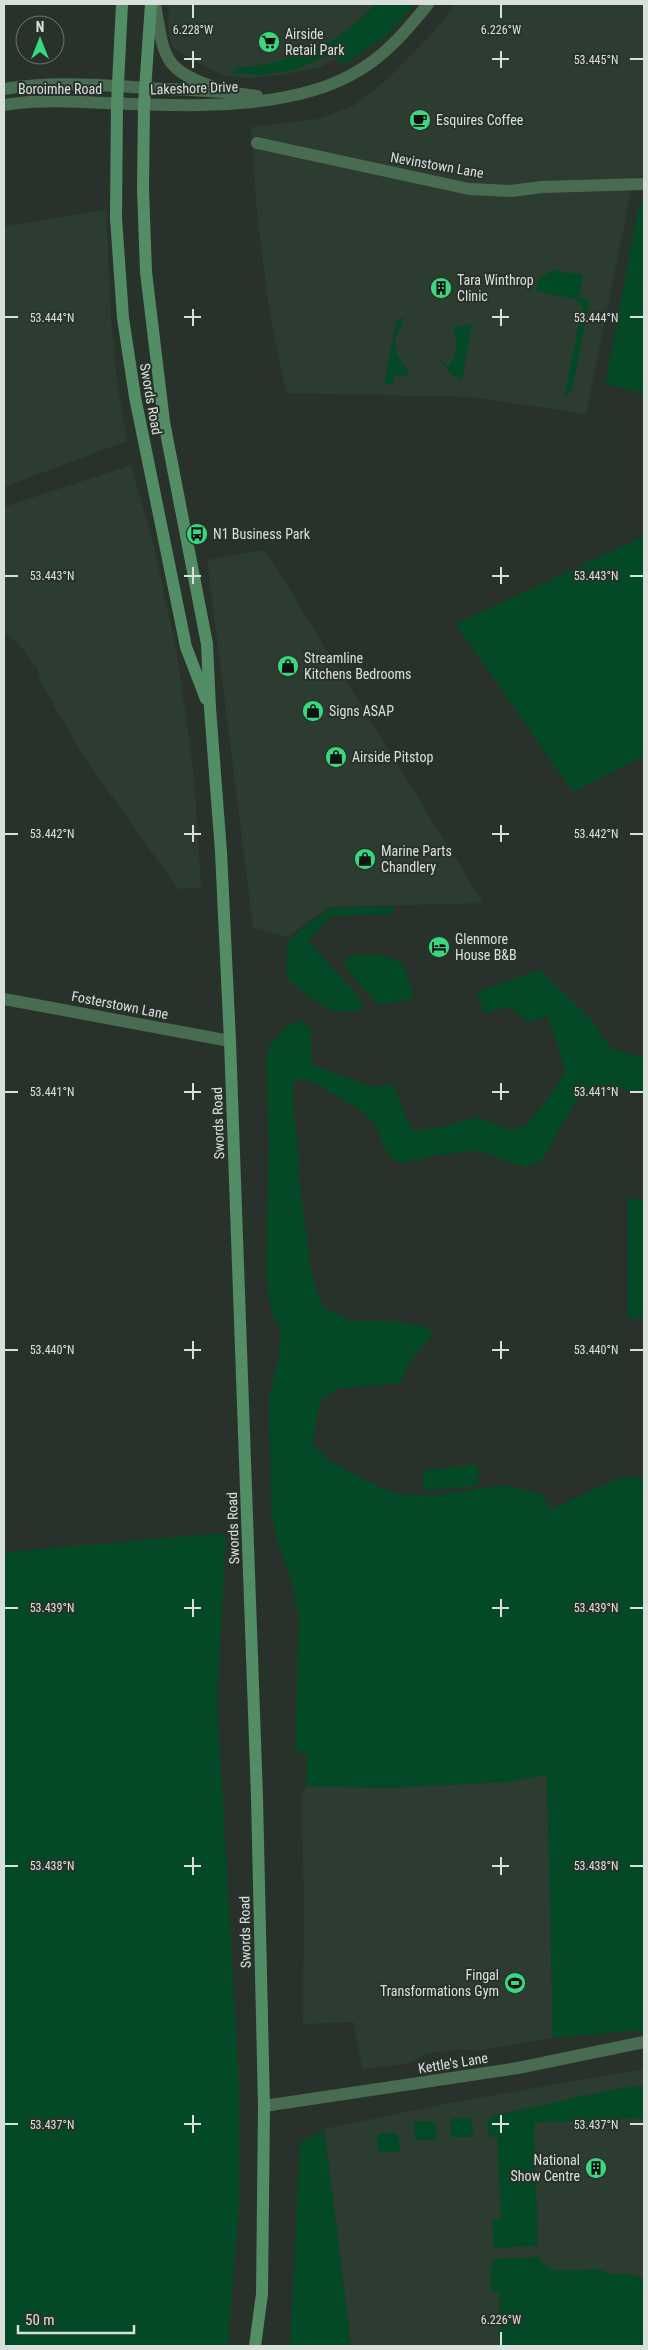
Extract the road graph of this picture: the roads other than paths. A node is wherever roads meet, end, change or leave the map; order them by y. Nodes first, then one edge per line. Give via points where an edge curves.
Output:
1 (122, 4) edge
2 (151, 4) edge
3 (155, 4) edge
4 (428, 4) edge
5 (118, 86) junction
6 (145, 88) junction
7 (4, 89) edge
8 (229, 91) junction
9 (272, 98) junction
10 (117, 104) junction
11 (144, 104) junction
12 (4, 105) edge
13 (257, 143) dead end
14 (644, 184) edge
15 (210, 708) junction
16 (4, 999) edge
17 (230, 1041) junction
18 (644, 2042) edge
19 (264, 2106) junction
20 (255, 2346) edge

1 - 5 main road, Swords Road
2 - 6 main road, Swords Road
3 - 8 street via 162,46 172,66 201,82
4 - 9 street, Lakeshore Drive via 402,35 358,72 320,89
5 - 6 street, Lakeshore Drive
5 - 7 street, Boroimhe Road via 46,85
5 - 10 main road, Swords Road
6 - 8 street, Lakeshore Drive
6 - 11 main road, Swords Road
8 - 9 street, Lakeshore Drive
9 - 11 street, Lakeshore Drive via 228,104
10 - 11 street, Lakeshore Drive
10 - 12 street, Boroimhe Road via 47,102
10 - 15 main road, Swords Road via 116,218 126,341 186,647
11 - 15 main road, Swords Road via 143,189 148,307 164,422 207,644
13 - 14 street, Nevinstown Lane via 469,189 511,191
15 - 17 main road, Swords Road
16 - 17 street, Fosterstown Lane
17 - 19 main road, Swords Road via 257,1778
18 - 19 street, Kettle's Lane via 518,2068
19 - 20 main road, Swords Road via 262,2294

